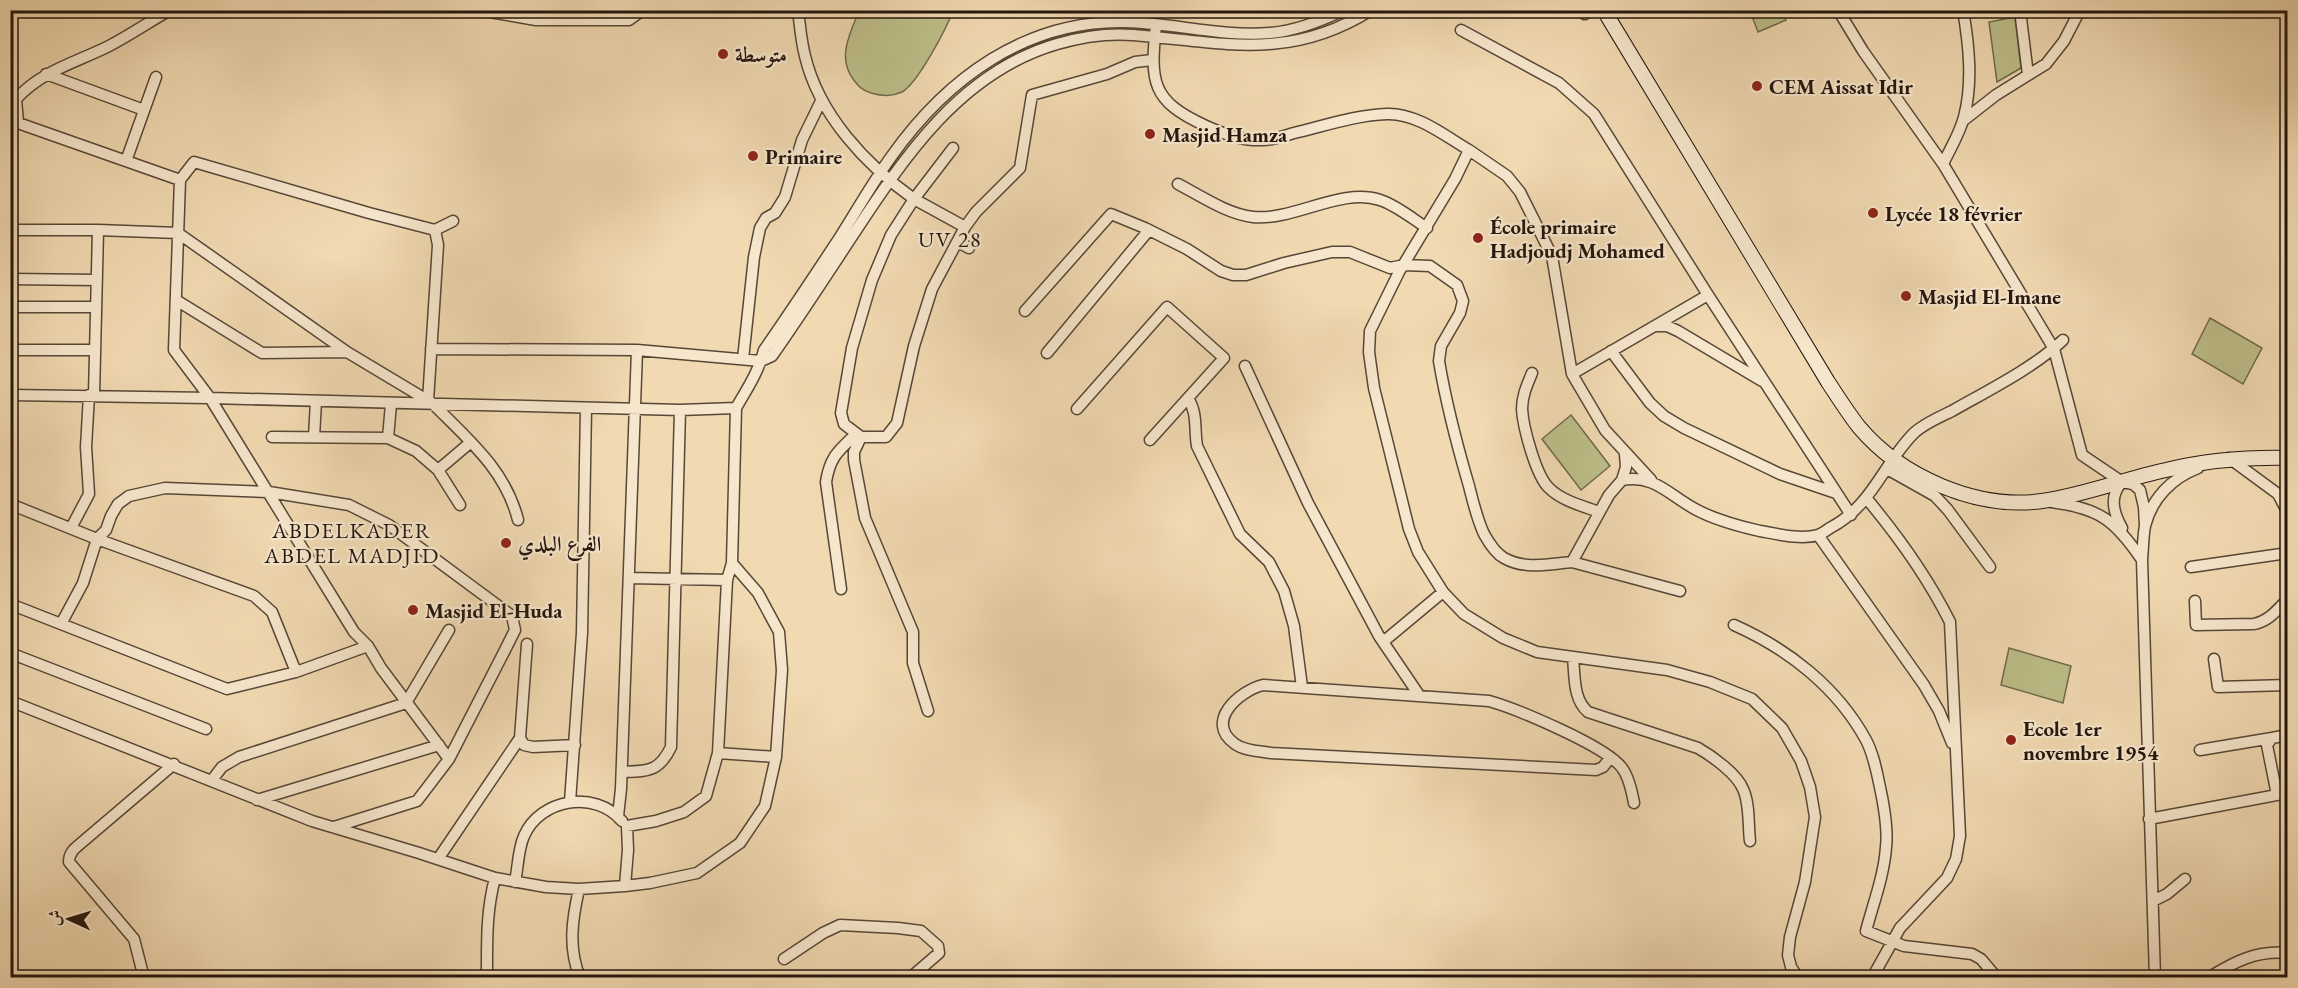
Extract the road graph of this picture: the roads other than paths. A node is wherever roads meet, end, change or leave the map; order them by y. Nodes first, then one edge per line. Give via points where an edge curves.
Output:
1 (170, 10) edge
2 (478, 10) edge
3 (643, 10) edge
4 (798, 10) edge
5 (1344, 10) edge
6 (1371, 10) edge
7 (1606, 10) edge
8 (1838, 10) edge
9 (1963, 10) edge
10 (2020, 10) edge
11 (2079, 10) edge
12 (1155, 25) junction
13 (1461, 30) dead end
14 (1154, 37) junction
15 (1152, 60) junction
16 (46, 74) junction
17 (2028, 75) junction
18 (156, 77) dead end
19 (821, 101) junction
20 (144, 110) junction
21 (14, 120) edge
22 (1964, 120) junction
23 (953, 148) dead end
24 (1469, 150) junction
25 (126, 161) junction
26 (1943, 164) junction
27 (884, 178) junction
28 (180, 180) junction
29 (1178, 184) dead end
30 (914, 199) junction
31 (453, 221) dead end
32 (965, 227) junction
33 (1427, 228) junction
34 (10, 230) edge
35 (98, 230) junction
36 (435, 230) junction
37 (1149, 230) junction
38 (178, 233) junction
39 (958, 242) junction
40 (969, 248) dead end
41 (1404, 265) junction
42 (10, 279) edge
43 (97, 280) junction
44 (1708, 295) junction
45 (176, 300) junction
46 (10, 307) edge
47 (96, 307) junction
48 (1025, 311) dead end
49 (923, 316) junction
50 (934, 320) dead end
51 (1654, 326) junction
52 (2063, 340) dead end
53 (431, 349) junction
54 (2054, 349) junction
55 (10, 350) edge
56 (95, 350) junction
57 (637, 350) junction
58 (1611, 351) junction
59 (347, 352) junction
60 (1047, 353) dead end
61 (744, 359) junction
62 (761, 361) junction
63 (1245, 366) dead end
64 (1532, 373) dead end
65 (1572, 374) junction
66 (1765, 383) junction
67 (10, 395) edge
68 (92, 395) junction
69 (210, 398) junction
70 (1188, 398) junction
71 (316, 401) junction
72 (390, 404) junction
73 (433, 404) junction
74 (586, 408) junction
75 (736, 408) junction
76 (634, 409) junction
77 (1077, 409) dead end
78 (680, 410) junction
79 (858, 436) junction
80 (272, 437) dead end
81 (314, 437) junction
82 (388, 438) junction
83 (1150, 440) dead end
84 (471, 442) junction
85 (1625, 454) junction
86 (2224, 459) junction
87 (2288, 459) edge
88 (1890, 463) junction
89 (438, 470) junction
90 (1622, 480) junction
91 (1651, 480) junction
92 (2122, 482) junction
93 (269, 492) junction
94 (1837, 494) junction
95 (1868, 499) junction
96 (2042, 501) junction
97 (10, 504) edge
98 (460, 505) dead end
99 (1599, 512) junction
100 (2288, 513) edge
101 (1851, 515) junction
102 (518, 520) dead end
103 (2145, 526) junction
104 (71, 528) junction
105 (1818, 535) junction
106 (2126, 536) junction
107 (97, 539) junction
108 (2288, 553) edge
109 (2142, 560) junction
110 (1572, 562) junction
111 (732, 563) junction
112 (1990, 567) dead end
113 (2191, 567) dead end
114 (630, 578) junction
115 (677, 580) junction
116 (727, 580) junction
117 (841, 589) dead end
118 (1680, 591) dead end
119 (1443, 592) junction
120 (2288, 599) edge
121 (2195, 602) dead end
122 (10, 604) edge
123 (61, 624) junction
124 (1734, 625) dead end
125 (449, 630) dead end
126 (1383, 642) junction
127 (527, 644) dead end
128 (368, 646) junction
129 (10, 653) edge
130 (1573, 658) junction
131 (2214, 659) dead end
132 (296, 672) junction
133 (2288, 685) edge
134 (1302, 687) junction
135 (1419, 695) junction
136 (10, 701) edge
137 (406, 704) junction
138 (928, 711) dead end
139 (207, 729) dead end
140 (2288, 735) edge
141 (520, 738) junction
142 (2272, 738) junction
143 (439, 745) junction
144 (575, 745) junction
145 (2200, 750) dead end
146 (718, 753) junction
147 (1957, 755) junction
148 (776, 757) junction
149 (1610, 758) junction
150 (449, 759) junction
151 (174, 765) junction
152 (622, 772) junction
153 (212, 780) junction
154 (2282, 794) edge
155 (256, 800) junction
156 (570, 802) junction
157 (1634, 803) dead end
158 (618, 816) junction
159 (2149, 819) junction
160 (627, 826) junction
161 (333, 827) junction
162 (1750, 841) dead end
163 (438, 859) junction
164 (495, 878) junction
165 (2185, 879) dead end
166 (515, 882) junction
167 (625, 886) junction
168 (579, 889) junction
169 (2152, 901) junction
170 (1891, 942) junction
171 (2288, 953) edge
172 (784, 959) dead end
173 (487, 972) edge
174 (1796, 977) edge
175 (144, 978) edge
176 (496, 978) edge
177 (580, 978) edge
178 (910, 978) edge
179 (1872, 978) edge
180 (1997, 978) edge
181 (2154, 978) edge
182 (2208, 978) edge

1 - 16 street via 109,46
2 - 3 street via 536,20 629,20
4 - 19 street via 805,56
5 - 12 street via 1310,24 1271,33
6 - 14 street via 1327,33 1269,45
7 - 88 street via 1828,382
8 - 26 street
9 - 22 street via 1969,71
10 - 17 street
11 - 17 street via 2064,41 2046,64
12 - 14 street
12 - 27 street via 1104,22 1065,27 994,56 923,117 891,156
13 - 44 street via 1559,83 1594,114
14 - 15 street
14 - 27 street via 1116,34 1070,40 1005,65 977,84 936,122
15 - 24 street via 1161,96 1183,115 1226,135 1264,140 1389,114 1412,118
15 - 32 street via 1032,95 1020,168 1012,184 976,212
16 - 20 street
16 - 21 street via 16,99
17 - 22 street
18 - 20 street
19 - 27 street
19 - 61 street via 802,140 785,197 760,228
20 - 25 street
21 - 25 street
22 - 26 street
23 - 30 street via 944,165
24 - 33 street
24 - 65 street via 1507,176 1536,220 1552,256
25 - 28 street
26 - 54 street
27 - 30 street
27 - 62 street via 772,356
28 - 36 street via 194,162
28 - 38 street
29 - 33 street via 1231,211 1253,217 1362,196 1381,200
30 - 32 street
30 - 79 street via 872,280 866,315 852,348 850,389 841,413 844,424
31 - 36 street
32 - 39 street
33 - 41 street
34 - 35 street
35 - 38 street
35 - 43 street
36 - 53 street via 438,245
37 - 41 street via 1233,275 1332,252 1350,252 1390,268
37 - 48 street via 1111,214
37 - 60 street
38 - 45 street
38 - 59 street
39 - 40 street
39 - 49 street via 932,289
41 - 110 street via 1430,266 1462,292 1460,313 1441,346 1439,361 1462,463 1484,533 1502,557 1514,562 1532,566
41 - 119 street via 1370,331 1369,352 1374,388 1409,529 1418,552
42 - 43 street
43 - 47 street
44 - 51 street
44 - 66 street
45 - 59 street via 262,353
45 - 69 street via 174,350
46 - 47 street
47 - 56 street
49 - 50 street
49 - 79 street via 909,394 897,423 886,437
51 - 58 street
51 - 66 street via 1678,331
52 - 54 street
53 - 57 street
53 - 73 street
54 - 88 street via 1915,431
54 - 92 street via 2082,455
55 - 56 street
56 - 68 street
57 - 61 street
57 - 76 street
58 - 65 street
58 - 94 street via 1650,403 1674,422 1780,474
59 - 73 street
61 - 62 street
62 - 75 street
63 - 126 street via 1308,503
64 - 99 street via 1522,408 1540,477 1558,496
65 - 85 street via 1605,430
66 - 94 street
67 - 68 street
68 - 69 street
68 - 104 street via 86,447 89,494
69 - 71 street
69 - 93 street
70 - 77 street via 1224,358 1167,307
70 - 83 street
70 - 134 street via 1196,414 1197,446 1240,534 1269,562 1284,591 1294,626
71 - 72 street
71 - 81 street
72 - 73 street
72 - 82 street
73 - 74 street
73 - 84 street
74 - 76 street
74 - 144 street via 584,577
75 - 78 street
75 - 111 street
76 - 78 street
76 - 114 street
78 - 115 street
79 - 117 street via 835,454 826,482
79 - 138 street via 854,460 865,518 913,632 913,663
80 - 81 street
81 - 82 street
82 - 89 street via 416,451
84 - 89 street
84 - 102 street via 497,471
85 - 90 street
85 - 91 street
86 - 87 street
86 - 92 street
86 - 100 street via 2278,494
86 - 103 street via 2173,481 2156,501
88 - 95 street
88 - 96 street via 1952,491 2000,502
88 - 112 street via 1935,496
89 - 98 street
90 - 91 street
90 - 99 street
91 - 105 street via 1695,509 1727,522 1790,536
92 - 96 street
92 - 103 street via 2140,490
92 - 106 street via 2116,489 2114,503
93 - 107 street via 165,488 143,492 118,504 106,530
93 - 128 street via 354,632
93 - 150 street via 349,505 389,525 512,616 515,630
94 - 101 street
95 - 101 street
95 - 147 street via 1940,601 1950,622
96 - 106 street via 2068,504 2099,515
97 - 104 street
99 - 110 street
101 - 105 street
103 - 109 street
104 - 107 street
105 - 147 street via 1924,685
106 - 109 street
107 - 123 street via 83,583
107 - 132 street via 254,597 272,612
108 - 113 street
109 - 159 street
110 - 118 street
111 - 116 street
111 - 148 street via 758,593 779,632 782,670
114 - 115 street
114 - 152 street
115 - 116 street
115 - 152 street via 671,747 665,761 657,767
116 - 146 street
119 - 126 street
119 - 130 street via 1464,614 1503,638 1537,652
120 - 121 street via 2263,622 2242,624 2196,625
122 - 123 street
123 - 132 street via 227,690
124 - 170 street via 1777,647 1806,668 1827,688 1866,741 1878,775 1887,844 1866,931
125 - 137 street
126 - 135 street
127 - 141 street
128 - 132 street
128 - 137 street
129 - 139 street
130 - 162 street via 1577,697 1588,712 1698,748 1728,771 1743,787
130 - 174 street via 1622,662 1710,682 1752,699 1782,728 1801,761 1815,817 1805,882 1790,936 1788,955
131 - 133 street via 2218,687
134 - 135 street
134 - 149 street via 1250,688 1228,707 1224,732 1237,745 1271,753 1596,770
135 - 149 street via 1505,705 1592,745
136 - 151 street
137 - 143 street
137 - 153 street via 239,757 222,766
140 - 142 street
141 - 144 street via 524,745 533,747
141 - 163 street
142 - 145 street
142 - 154 street via 2267,745
143 - 150 street
143 - 155 street
144 - 156 street
146 - 148 street
146 - 160 street via 706,796 684,812
147 - 170 street via 1960,836 1956,860 1947,878
148 - 167 street via 765,806 740,843 697,873
149 - 157 street via 1622,768
150 - 161 street via 417,801
151 - 153 street
151 - 175 street via 80,844 69,858 84,882 134,939
152 - 158 street
153 - 155 street
154 - 159 street
155 - 161 street
156 - 158 street via 591,802
156 - 166 street via 555,805 533,822 524,836
158 - 160 street
159 - 169 street
160 - 167 street
161 - 163 street
163 - 164 street
164 - 166 street
164 - 173 street via 487,916
165 - 169 street
166 - 168 street
167 - 168 street
168 - 177 street via 572,949
169 - 181 street
170 - 179 street
170 - 180 street via 1972,954
171 - 182 street via 2252,954
172 - 178 street via 840,926 898,928 921,932 938,946 939,953
173 - 176 street

